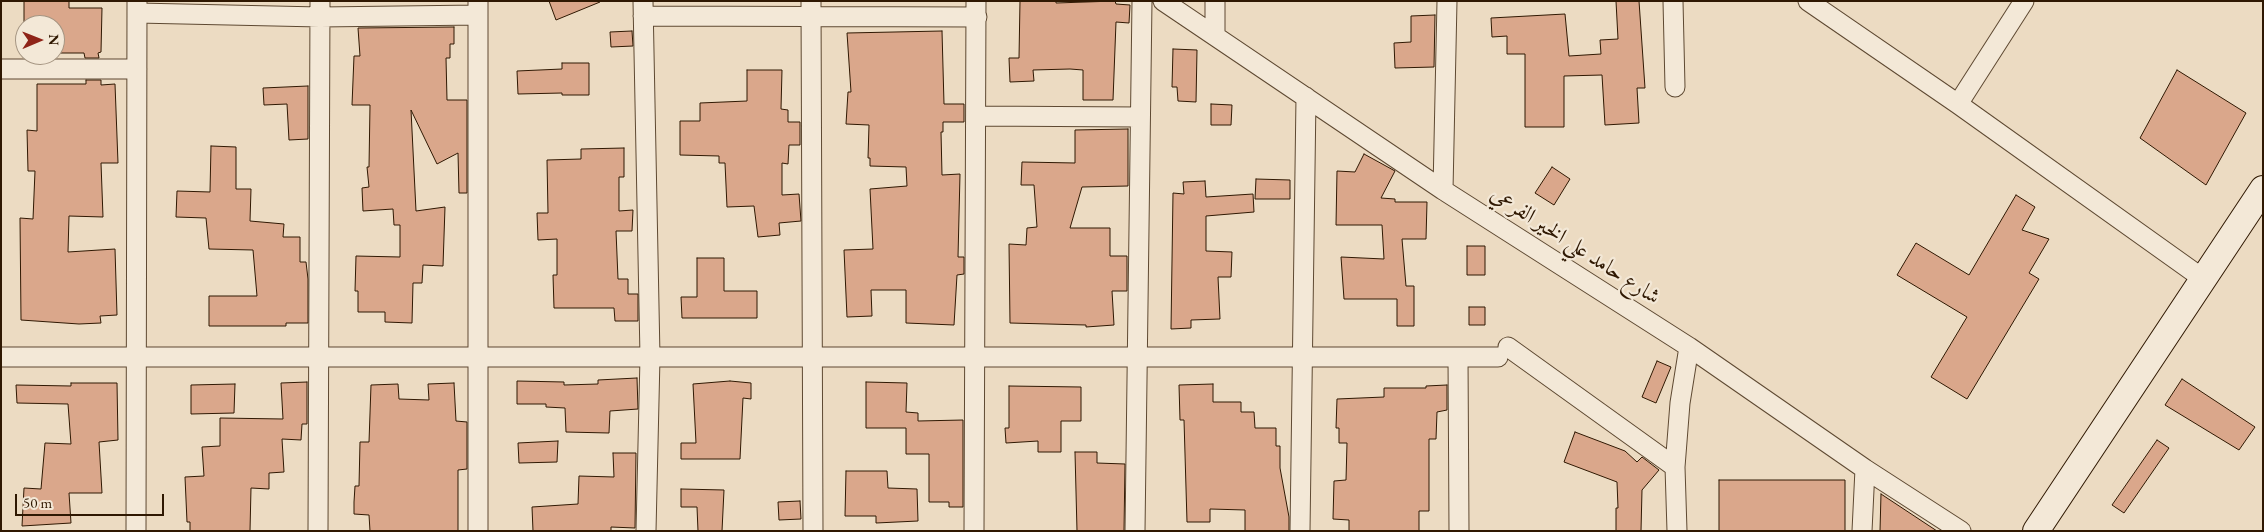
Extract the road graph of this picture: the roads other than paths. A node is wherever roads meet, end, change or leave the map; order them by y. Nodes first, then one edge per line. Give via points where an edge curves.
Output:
1 (1142, 1) edge
2 (1163, 1) edge
3 (1215, 1) edge
4 (1447, 1) edge
5 (1673, 1) edge
6 (1808, 1) edge
7 (2024, 1) edge
8 (137, 7) edge
9 (478, 8) edge
10 (320, 9) edge
11 (643, 9) edge
12 (812, 9) edge
13 (976, 9) edge
14 (1215, 36) junction
15 (1, 69) edge
16 (137, 69) junction
17 (1675, 87) dead end
18 (1306, 97) junction
19 (1958, 104) junction
20 (976, 116) junction
21 (1139, 117) junction
22 (2263, 188) edge
23 (1443, 190) junction
24 (2202, 278) junction
25 (1689, 347) junction
26 (137, 356) junction
27 (1, 357) edge
28 (319, 357) junction
29 (478, 357) junction
30 (650, 357) junction
31 (812, 357) junction
32 (976, 357) junction
33 (1137, 357) junction
34 (1303, 357) junction
35 (1458, 357) junction
36 (1675, 467) junction
37 (1865, 469) junction
38 (136, 531) edge
39 (318, 531) edge
40 (478, 531) edge
41 (646, 531) edge
42 (813, 531) edge
43 (974, 531) edge
44 (1135, 531) edge
45 (1300, 531) edge
46 (1459, 531) edge
47 (1677, 531) edge
48 (1862, 531) edge
49 (1961, 531) edge
50 (2036, 531) edge

1 - 21 street
2 - 14 street, شارع حامد علي الخير الفرعي
3 - 14 street
4 - 23 street
5 - 17 street
6 - 19 street
7 - 19 street
8 - 10 street
8 - 16 street
9 - 10 street
9 - 29 street
10 - 28 street
11 - 12 street
11 - 30 street
12 - 13 street
12 - 31 street
13 - 20 street
14 - 18 street, شارع حامد علي الخير الفرعي
15 - 16 street
16 - 26 street
18 - 23 street, شارع حامد علي الخير الفرعي
18 - 34 street
19 - 24 street
20 - 21 street
20 - 32 street
21 - 33 street
22 - 24 main road
23 - 25 street, شارع حامد علي الخير الفرعي
24 - 50 main road
25 - 36 street
25 - 37 street, شارع حامد علي الخير الفرعي
26 - 27 street
26 - 28 street
26 - 38 street
28 - 29 street
28 - 39 street
29 - 30 street
29 - 40 street
30 - 31 street
30 - 41 street
31 - 32 street
31 - 42 street
32 - 33 street
32 - 43 street
33 - 34 street
33 - 44 street
34 - 35 street
34 - 45 street
35 - 36 street via 1503,352
35 - 46 street
36 - 47 street
37 - 48 street
37 - 49 street, شارع حامد علي الخير الفرعي

